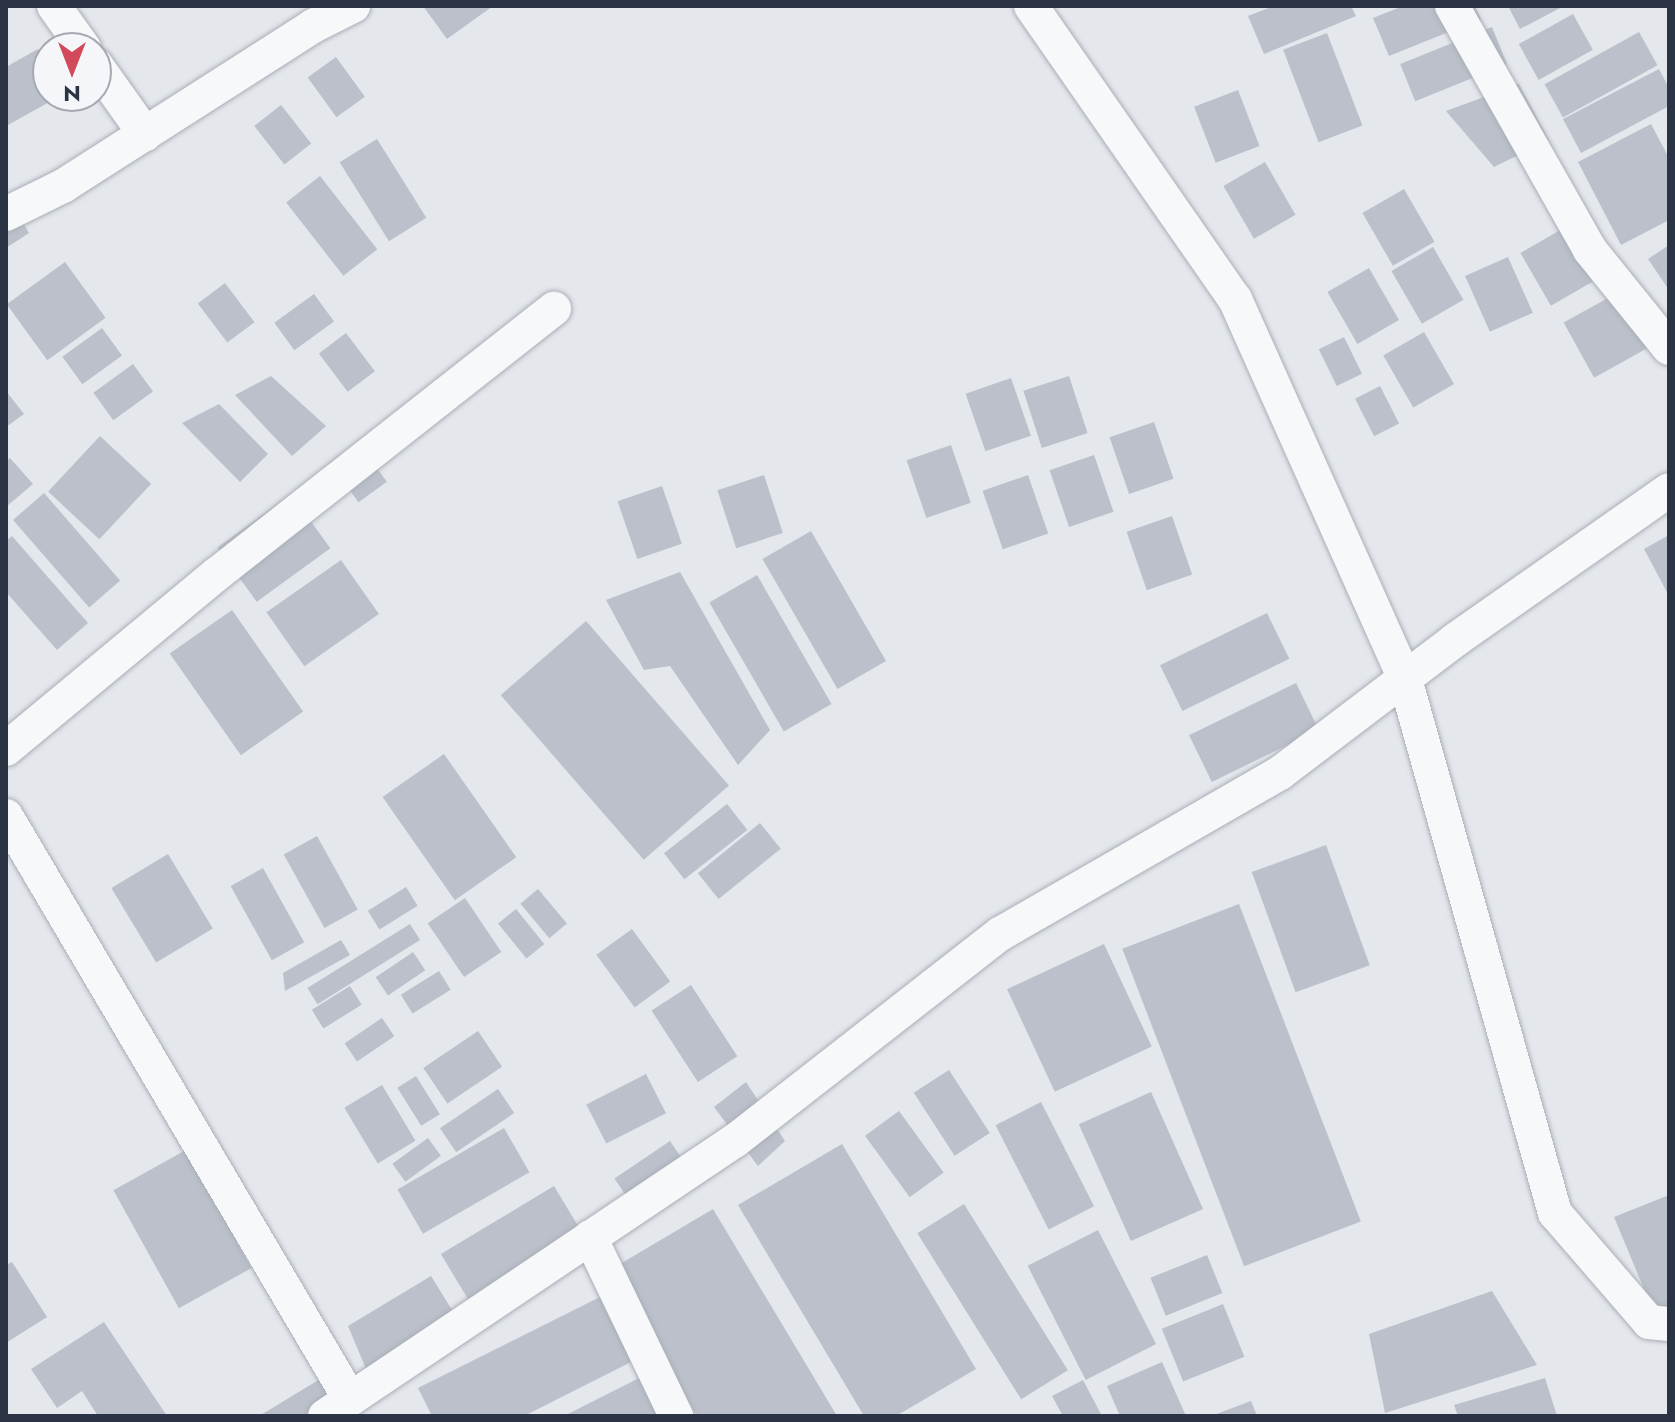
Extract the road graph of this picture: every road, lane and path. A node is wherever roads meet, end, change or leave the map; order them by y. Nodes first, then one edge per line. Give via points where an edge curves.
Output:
1 (54, 6) edge
2 (353, 6) edge
3 (1031, 6) edge
4 (1452, 6) edge
5 (73, 32) edge
6 (112, 88) edge
7 (145, 134) junction
8 (6, 214) edge
9 (554, 309) dead end
10 (1669, 348) edge
11 (1669, 490) edge
12 (1405, 679) junction
13 (6, 749) edge
14 (6, 816) edge
15 (590, 1237) junction
16 (1669, 1324) edge
17 (338, 1408) edge
18 (676, 1416) edge

1 - 5 street
2 - 7 street
3 - 12 street via 1235,299
4 - 10 street via 1590,250
6 - 7 street
7 - 8 street via 63,186
9 - 13 street via 217,574
11 - 12 street
12 - 15 street via 1280,773 1000,934 736,1140
12 - 16 street via 1555,1213 1649,1322
14 - 17 street
15 - 17 street
15 - 18 street

